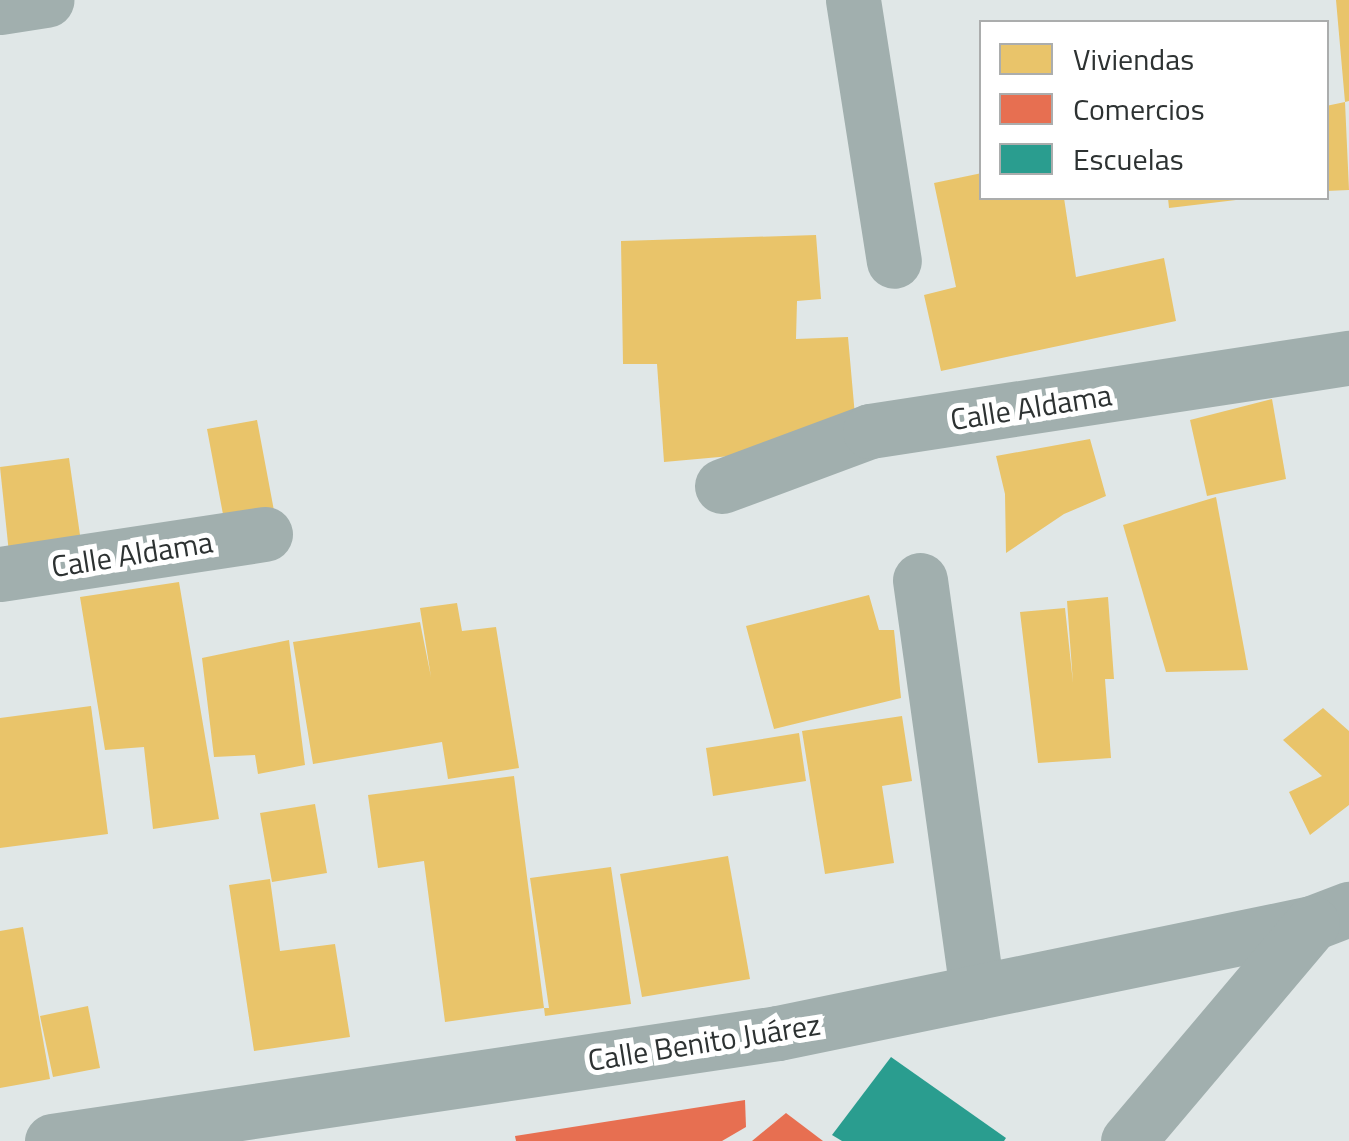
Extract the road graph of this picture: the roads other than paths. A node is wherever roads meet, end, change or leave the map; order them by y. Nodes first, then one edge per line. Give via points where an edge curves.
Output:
1 (46, 0) edge
2 (854, 0) edge
3 (0, 7) edge
4 (894, 261) dead end
5 (1349, 358) edge
6 (722, 486) dead end
7 (264, 534) dead end
8 (0, 574) edge
9 (920, 580) dead end
10 (1331, 916) edge
11 (977, 992) junction
12 (52, 1141) edge
13 (1128, 1141) edge

1 - 3 street
2 - 4 street
5 - 6 street, Calle Aldama via 870,431
7 - 8 street, Calle Aldama
9 - 11 street
10 - 11 street, Calle Benito Juárez
10 - 13 street
11 - 12 street, Calle Benito Juárez via 778,1032

